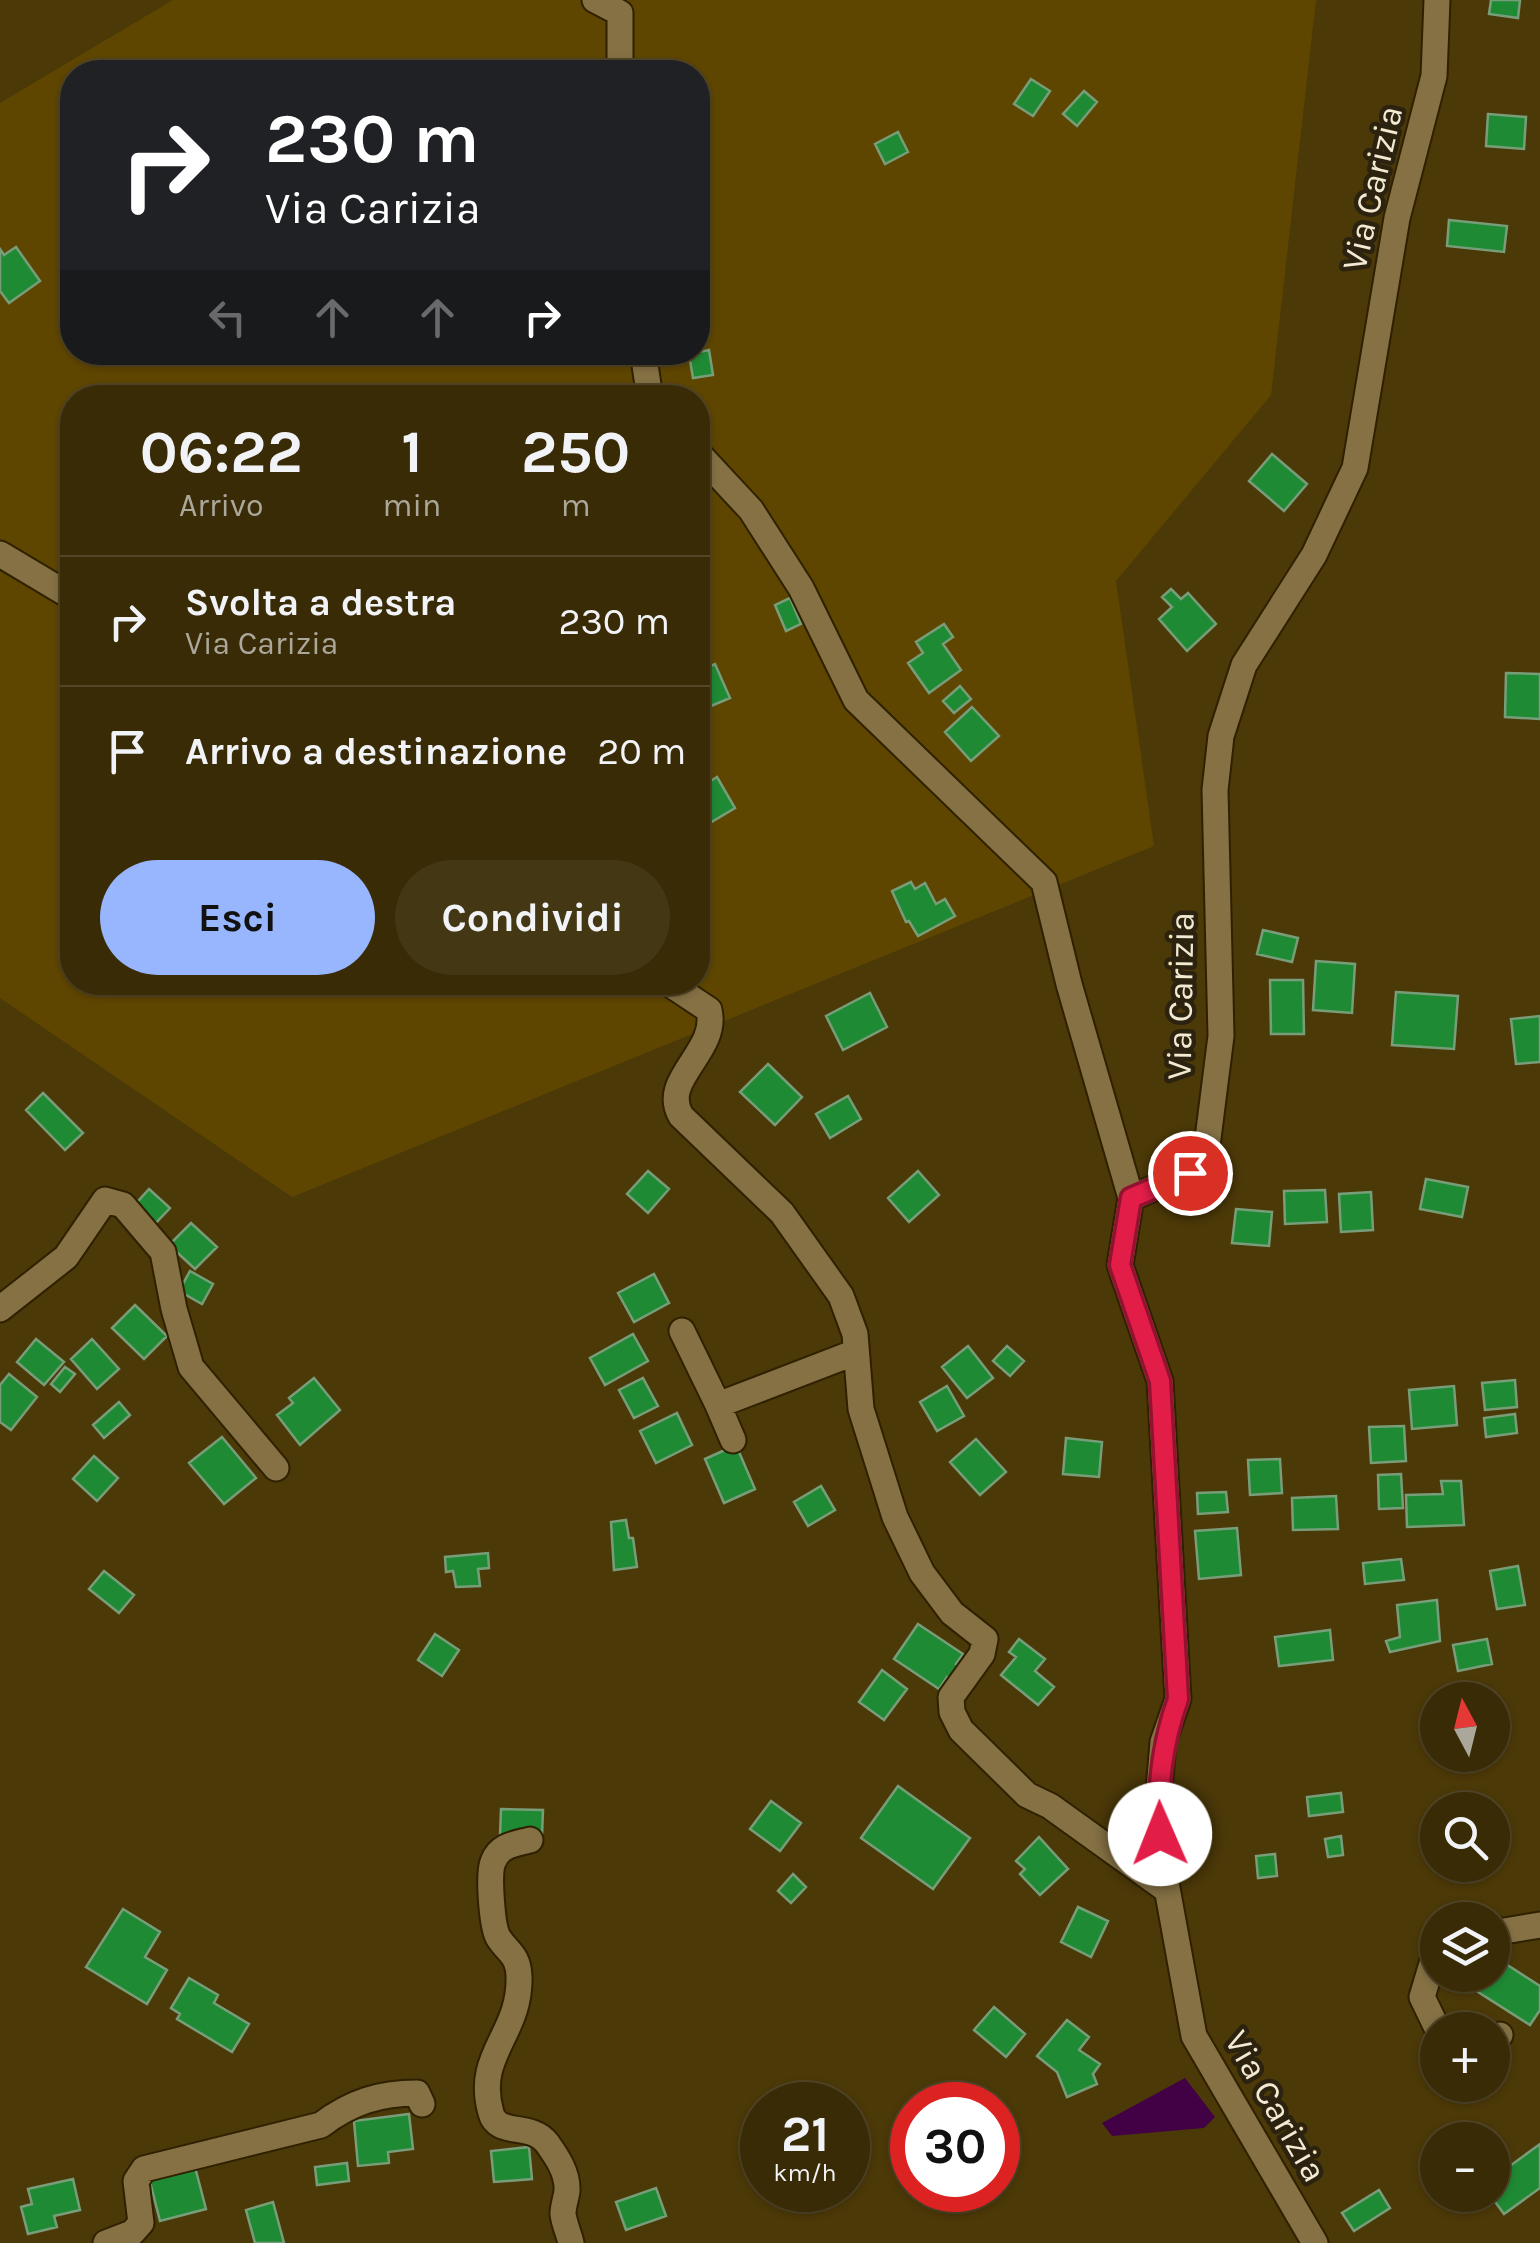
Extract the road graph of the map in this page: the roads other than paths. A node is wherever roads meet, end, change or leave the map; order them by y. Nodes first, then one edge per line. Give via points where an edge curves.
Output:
1 (595, 0) edge
2 (1437, 0) edge
3 (620, 60) edge
4 (710, 465) edge
5 (0, 554) edge
6 (60, 589) edge
7 (686, 995) edge
8 (1131, 1198) junction
9 (0, 1309) edge
10 (682, 1332) dead end
11 (856, 1352) junction
12 (718, 1405) junction
13 (734, 1440) dead end
14 (276, 1468) dead end
15 (530, 1840) dead end
16 (1167, 1890) junction
17 (422, 2104) dead end
18 (106, 2243) edge
19 (572, 2243) edge
20 (1316, 2243) edge

1 - 3 street via 620,13
2 - 8 street, Via Carizia via 1434,76 1397,218 1355,468 1314,555 1244,665 1221,736 1215,790 1221,1036 1206,1154 1190,1173
4 - 8 street via 752,510 801,588 856,700 1044,882
5 - 6 street
7 - 11 street via 709,1010 711,1020 706,1044 678,1084 674,1104 792,1227 841,1296
8 - 16 street, Via Carizia via 1120,1265 1160,1381 1174,1600 1178,1699 1163,1742 1158,1802
9 - 14 street via 66,1257 105,1200 123,1206 163,1252 191,1368
10 - 12 street
11 - 12 street
11 - 16 street via 860,1409 895,1517 922,1573 952,1613 985,1640 952,1698 960,1730 1026,1795
12 - 13 street
15 - 19 street via 502,1848 491,1870 498,1937 516,1958 519,1984 508,2032 488,2064 486,2089 493,2120 544,2138 560,2164
16 - 20 street, Via Carizia via 1194,2036
17 - 18 street via 418,2094 365,2099 321,2124 144,2169 136,2181 141,2223 132,2234

